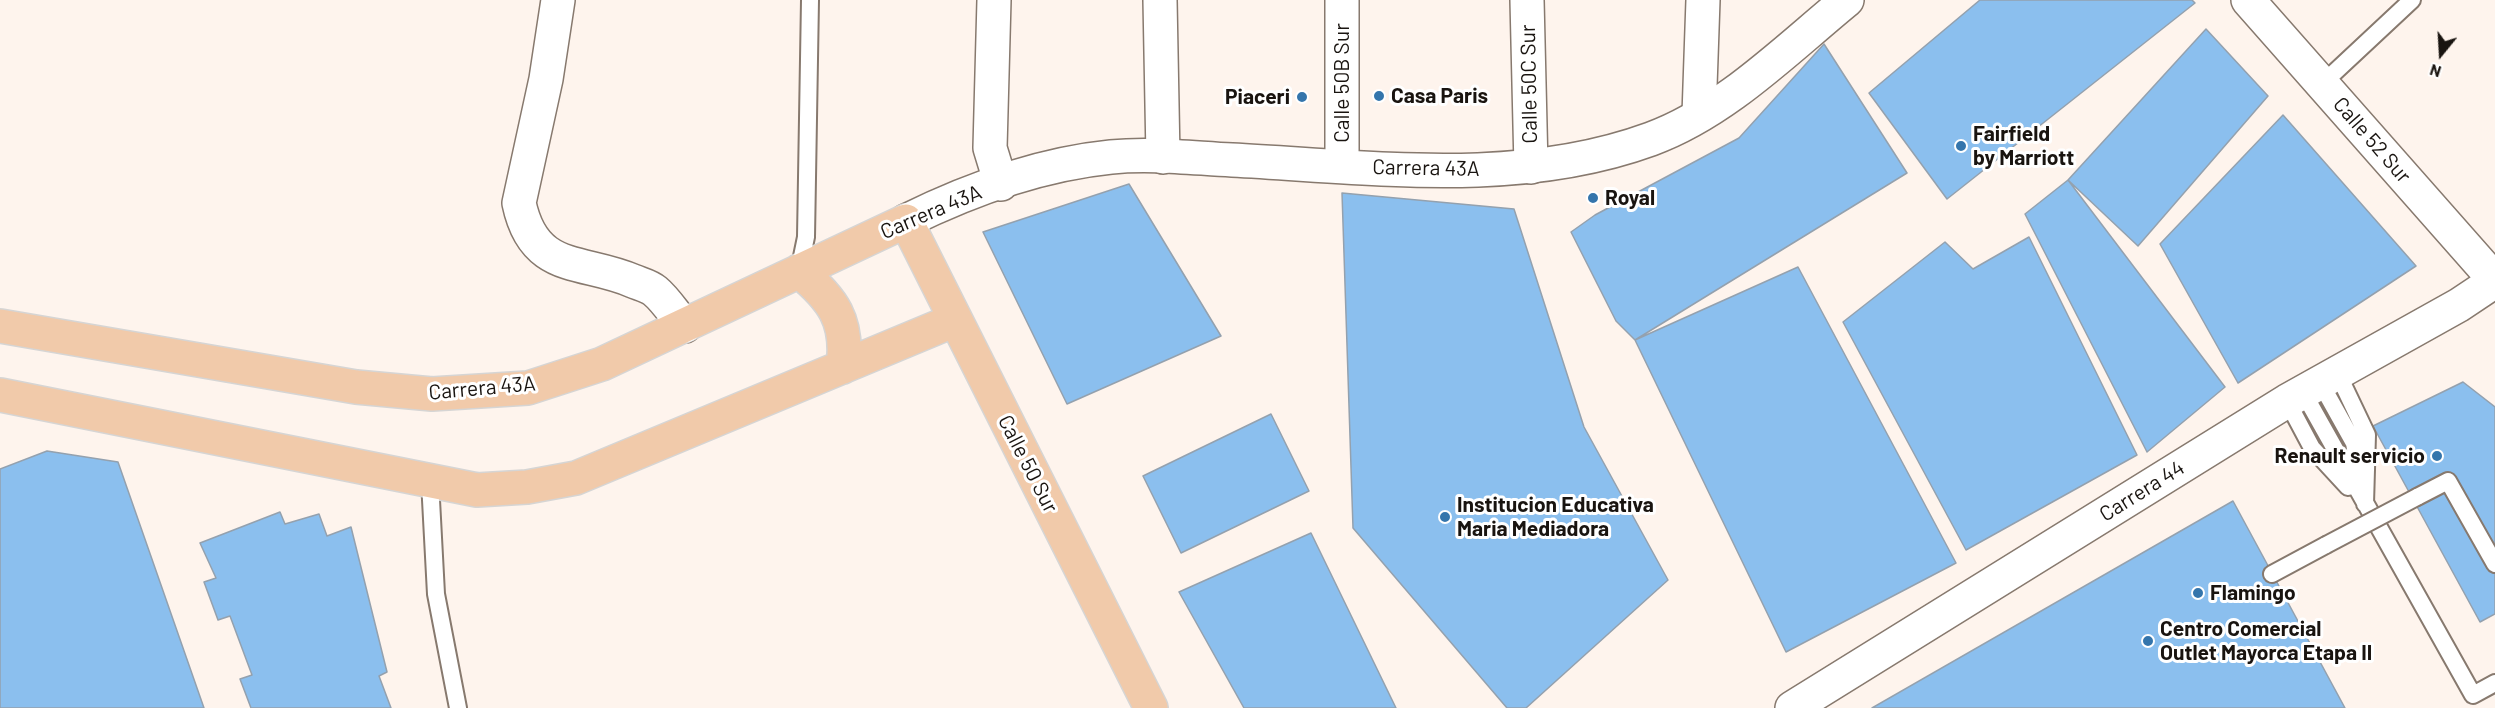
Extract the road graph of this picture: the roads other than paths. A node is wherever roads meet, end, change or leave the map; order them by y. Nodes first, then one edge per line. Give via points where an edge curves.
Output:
1 (558, 0) edge
2 (810, 0) edge
3 (994, 0) edge
4 (1160, 0) edge
5 (1342, 0) edge
6 (1527, 0) edge
7 (1703, 0) edge
8 (1847, 0) edge
9 (2248, 0) edge
10 (2412, 0) edge
11 (2322, 84) junction
12 (1699, 115) junction
13 (1163, 157) junction
14 (1342, 166) junction
15 (1531, 167) junction
16 (1001, 184) junction
17 (906, 221) junction
18 (799, 271) junction
19 (2495, 281) edge
20 (955, 320) junction
21 (0, 326) edge
22 (685, 326) junction
23 (843, 367) junction
24 (2312, 387) junction
25 (0, 395) edge
26 (430, 481) junction
27 (2366, 505) junction
28 (2495, 564) edge
29 (2272, 574) dead end
30 (2495, 683) edge
31 (1146, 706) edge
32 (458, 708) edge
33 (1792, 708) edge

1 - 22 main road via 546,79 520,194 522,217 535,242 549,254 565,263 625,278 654,290
2 - 18 lane via 806,237
3 - 16 main road via 990,148
4 - 13 main road
5 - 14 main road, Calle 50B Sur
6 - 15 main road, Calle 50C Sur
7 - 12 main road
8 - 12 main road, Carrera 43A via 1743,86
9 - 11 main road, Calle 52 Sur
10 - 11 lane
11 - 19 main road, Calle 52 Sur
12 - 15 main road, Carrera 43A via 1652,138 1600,154
13 - 14 main road, Carrera 43A
13 - 16 main road, Carrera 43A via 1083,161
14 - 15 main road, Carrera 43A via 1411,170
16 - 17 main road, Carrera 43A via 949,200
17 - 18 main road, Carrera 43A
17 - 20 main road, Calle 50 Sur
18 - 22 main road, Carrera 43A
18 - 23 main road via 819,287 838,314 846,346
19 - 24 main road, Carrera 44
20 - 23 main road
20 - 31 main road, Calle 50 Sur
21 - 22 main road, Carrera 43A via 356,387 432,394 528,388 602,364
23 - 26 main road via 576,478 527,487 477,490
24 - 27 lane via 2354,443
24 - 27 lane via 2312,448
24 - 33 main road, Carrera 44
25 - 26 main road
26 - 32 lane via 436,594
27 - 30 lane via 2473,695
28 - 29 lane, bridge via 2448,481

